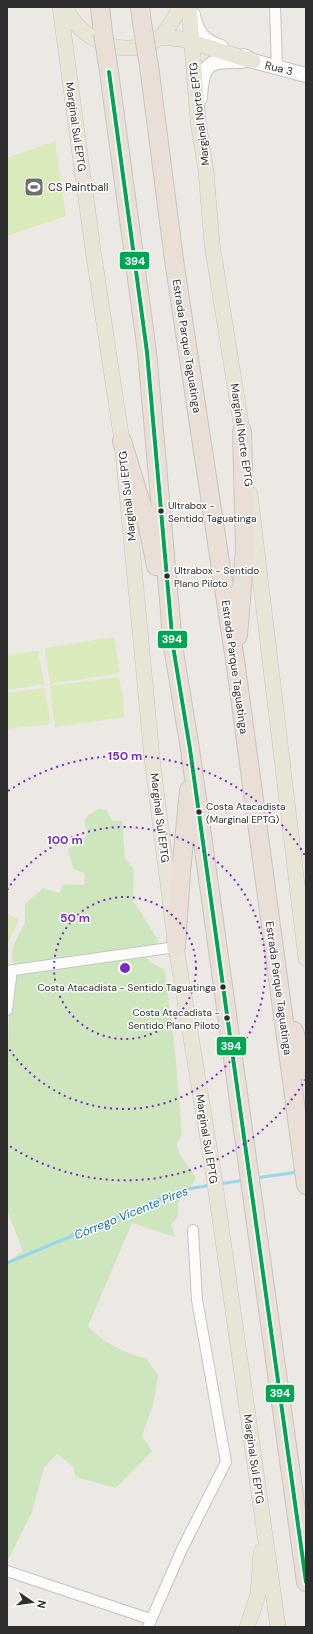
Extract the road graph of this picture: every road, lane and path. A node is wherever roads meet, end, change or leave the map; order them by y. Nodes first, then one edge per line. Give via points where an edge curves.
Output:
1 (60, 7) edge
2 (66, 7) edge
3 (100, 7) edge
4 (180, 7) edge
5 (190, 7) edge
6 (275, 7) edge
7 (141, 15) edge
8 (159, 37) junction
9 (192, 42) junction
10 (253, 61) junction
11 (277, 67) junction
12 (306, 75) edge
13 (198, 121) junction
14 (242, 431) junction
15 (122, 441) junction
16 (173, 646) junction
17 (236, 667) junction
18 (190, 749) junction
19 (176, 947) junction
20 (274, 956) junction
21 (306, 959) edge
22 (9, 971) edge
23 (7, 1010) edge
24 (306, 1071) edge
25 (306, 1185) edge
26 (193, 1230) dead end
27 (264, 1523) junction
28 (7, 1571) edge
29 (306, 1582) edge
30 (149, 1623) edge
31 (247, 1627) edge
32 (278, 1627) edge

1 - 15 main road, Marginal Sul EPTG
2 - 8 main road via 78,26 91,37 108,45 123,48 141,46
3 - 16 highway, bridge via 147,352
4 - 8 main road via 172,22
5 - 9 main road, Marginal Norte EPTG
5 - 10 main road via 196,28 205,39
6 - 11 street
7 - 17 highway, Estrada Parque Taguatinga, bridge via 175,267
8 - 9 main road
9 - 10 main road
9 - 13 main road, Marginal Norte EPTG
10 - 11 main road, Rua 3
10 - 13 main road via 223,60 206,68 200,94
11 - 12 main road, Rua 3
13 - 14 main road, Marginal Norte EPTG via 206,171 212,244
14 - 17 highway via 245,548
14 - 21 main road, Marginal Norte EPTG
15 - 16 highway via 148,526
15 - 19 main road, Marginal Sul EPTG via 152,758
16 - 18 highway
17 - 20 highway, Estrada Parque Taguatinga
18 - 19 highway
18 - 29 highway
19 - 22 street
19 - 27 main road, Marginal Sul EPTG via 213,1170
20 - 24 highway
20 - 25 highway, Estrada Parque Taguatinga
22 - 23 street
26 - 30 street via 197,1300 226,1462 182,1549
27 - 31 main road via 258,1595
27 - 32 main road, Marginal Sul EPTG
28 - 30 street

